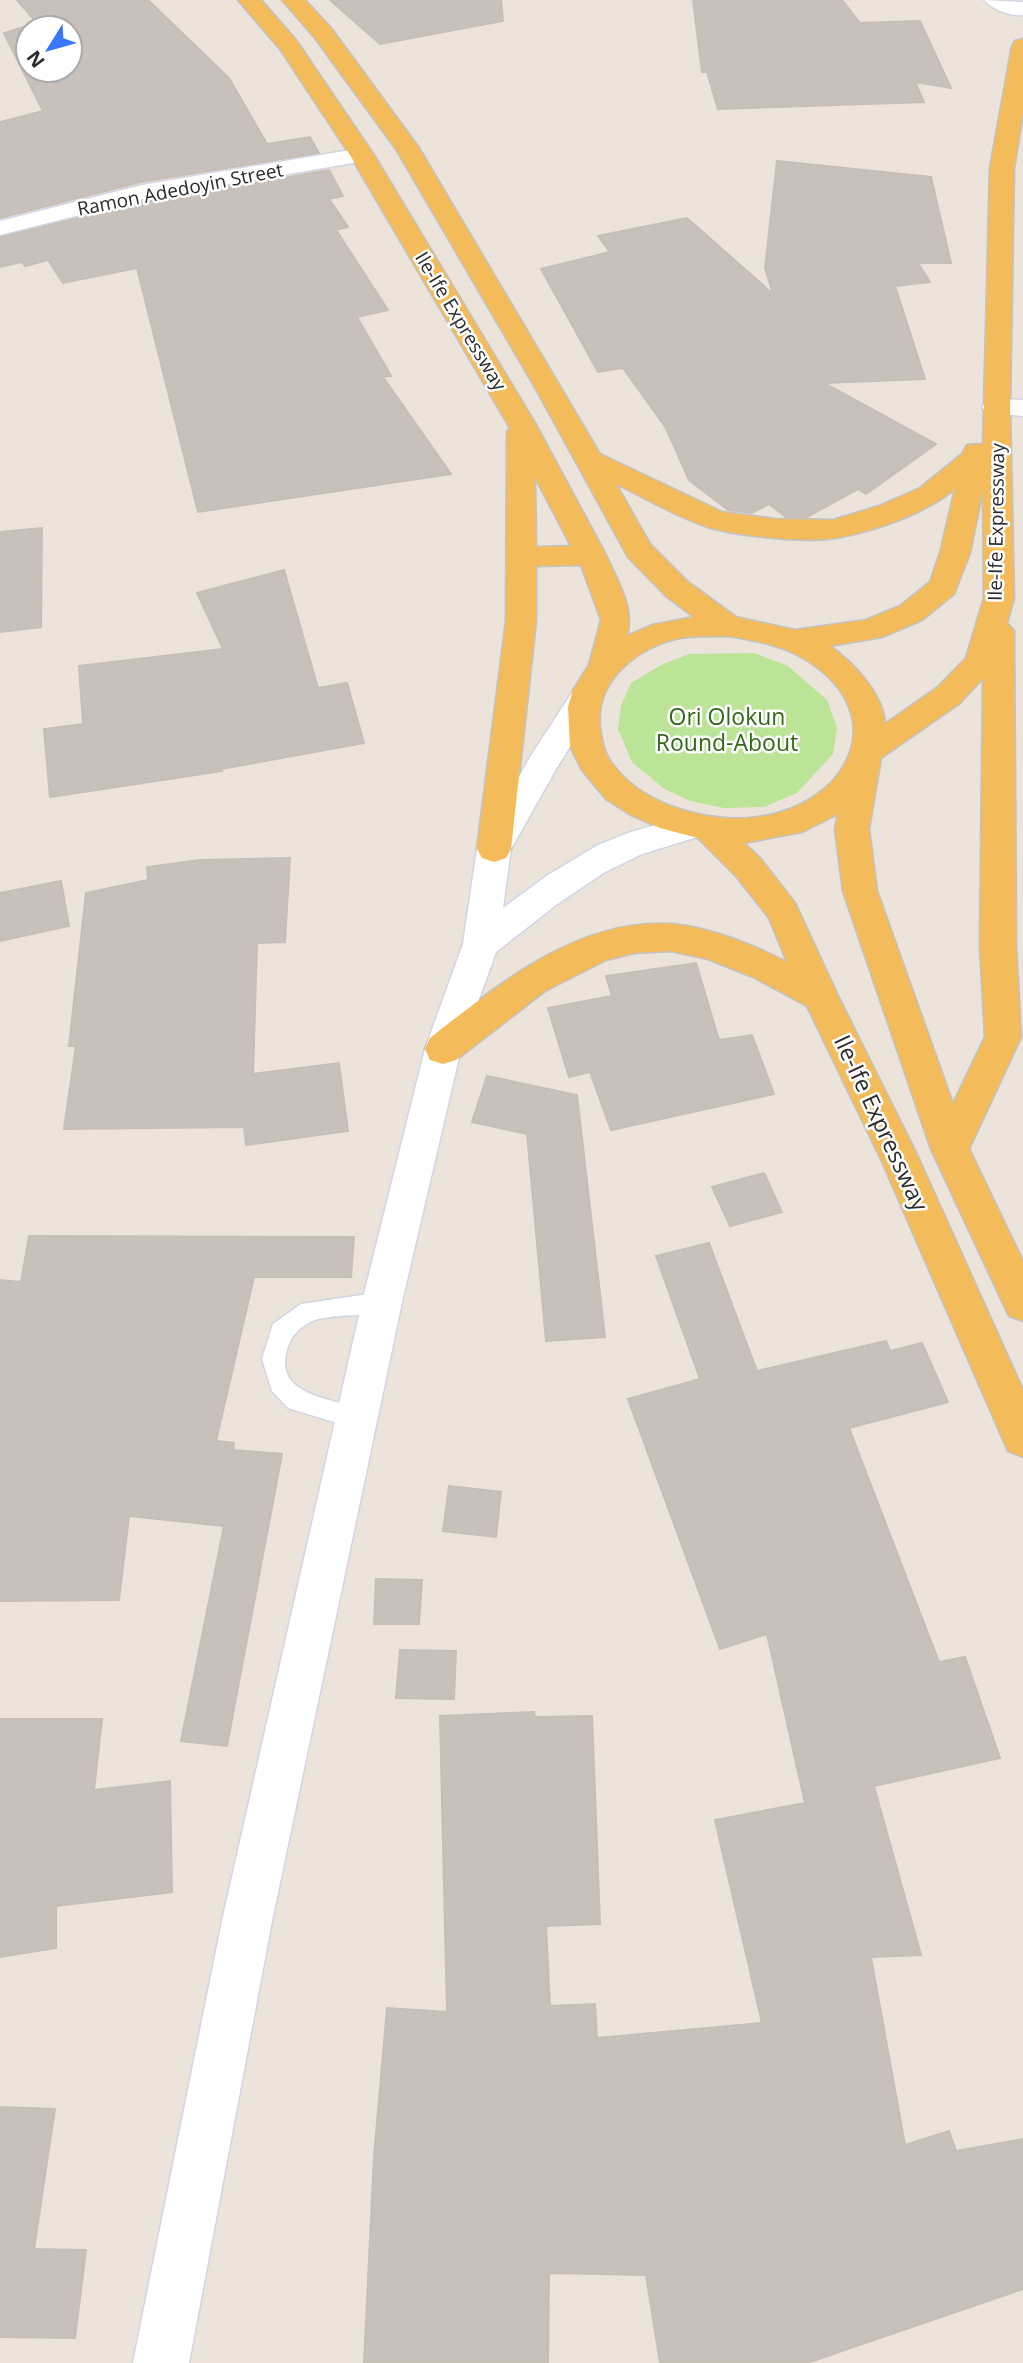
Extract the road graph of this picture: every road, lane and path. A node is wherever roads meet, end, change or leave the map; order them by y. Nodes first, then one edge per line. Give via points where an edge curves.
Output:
1 (249, 0) edge
2 (293, 0) edge
3 (995, 0) edge
4 (1023, 8) edge
5 (1023, 46) edge
6 (362, 155) junction
7 (0, 228) edge
8 (1010, 408) edge
9 (521, 423) junction
10 (587, 459) junction
11 (973, 460) junction
12 (591, 555) junction
13 (523, 557) junction
14 (999, 598) junction
15 (727, 626) junction
16 (794, 641) junction
17 (604, 666) junction
18 (584, 699) junction
19 (866, 761) junction
20 (701, 828) junction
21 (494, 849) junction
22 (481, 944) junction
23 (820, 996) junction
24 (1013, 1036) edge
25 (443, 1049) junction
26 (950, 1149) junction
27 (382, 1302) junction
28 (1023, 1303) edge
29 (357, 1418) junction
30 (1023, 1437) edge
31 (161, 2363) edge

1 - 6 main road, Ile-Ife Expressway via 288,45
2 - 10 main road, Ile-Ife Expressway via 323,33 407,148
3 - 4 main road
5 - 8 main road, Ile-Ife Expressway via 1002,168
6 - 7 main road, Ramon Adedoyin Street via 142,192
6 - 9 main road, Ile-Ife Expressway
8 - 11 main road
8 - 14 main road, Ile-Ife Expressway
9 - 12 main road, Ile-Ife Expressway
9 - 13 main road
10 - 11 main road via 716,520 822,529 899,508 930,494
10 - 15 main road, Ile-Ife Expressway via 638,550 677,589
11 - 16 main road via 955,553 943,587 911,613 871,630
12 - 13 main road
12 - 17 main road, Ile-Ife Expressway via 616,620
13 - 21 main road via 521,621
14 - 19 main road, Ile-Ife Expressway via 980,662 949,695
14 - 24 main road via 999,947
15 - 16 main road
15 - 17 main road via 680,628 638,642
16 - 19 main road via 830,661 856,688 870,718
17 - 18 main road
18 - 20 main road via 582,730 592,761 616,789 650,812
18 - 21 main road
19 - 20 main road via 838,800 802,821 757,830
19 - 26 main road via 852,829 860,891
20 - 22 main road via 649,838 611,853 560,883
20 - 23 main road, Ile-Ife Expressway via 748,867 783,912
21 - 22 main road
22 - 25 main road
23 - 25 main road via 766,967 707,944 667,937 622,940 554,967 515,991
23 - 30 main road, Ile-Ife Expressway via 899,1157
24 - 26 main road
25 - 27 main road
26 - 28 main road
27 - 29 main road
27 - 29 lane via 309,1311 281,1331 273,1359 280,1384 296,1401
29 - 31 main road via 247,1921

